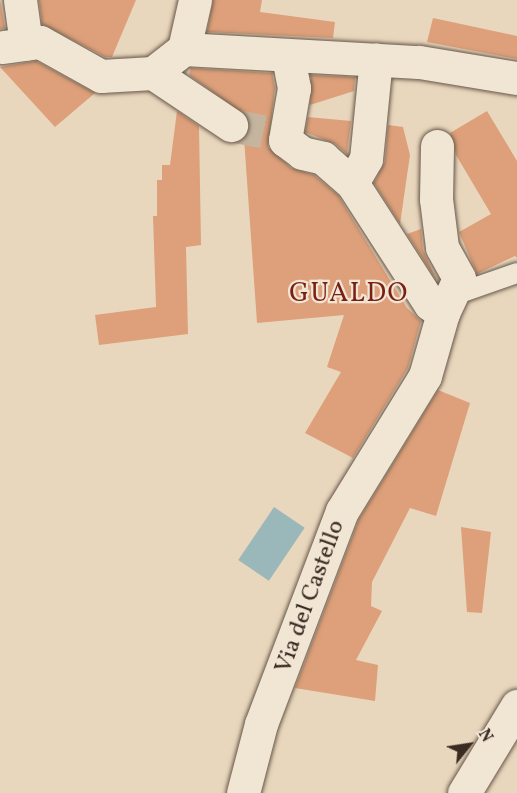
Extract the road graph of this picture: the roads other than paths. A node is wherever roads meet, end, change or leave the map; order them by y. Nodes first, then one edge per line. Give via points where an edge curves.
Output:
1 (20, 0) edge
2 (195, 0) edge
3 (184, 49) junction
4 (288, 57) junction
5 (376, 59) junction
6 (153, 73) junction
7 (517, 78) edge
8 (231, 125) tunnel mouth
9 (437, 146) dead end
10 (352, 183) junction
11 (517, 273) edge
12 (449, 304) junction
13 (517, 706) edge
14 (243, 793) edge
15 (464, 793) edge

1 - 6 street via 14,45 40,42 101,76
2 - 3 street
3 - 4 street
3 - 6 street
4 - 5 street
4 - 10 street via 294,88 281,137 302,153 323,159
5 - 7 street
5 - 10 street via 366,159
6 - 8 street
9 - 12 street, Via del Castello via 436,199 442,247 459,278
10 - 12 street via 430,304
11 - 12 lane
12 - 14 street, Via del Castello via 424,376 342,511 261,724
13 - 15 street

